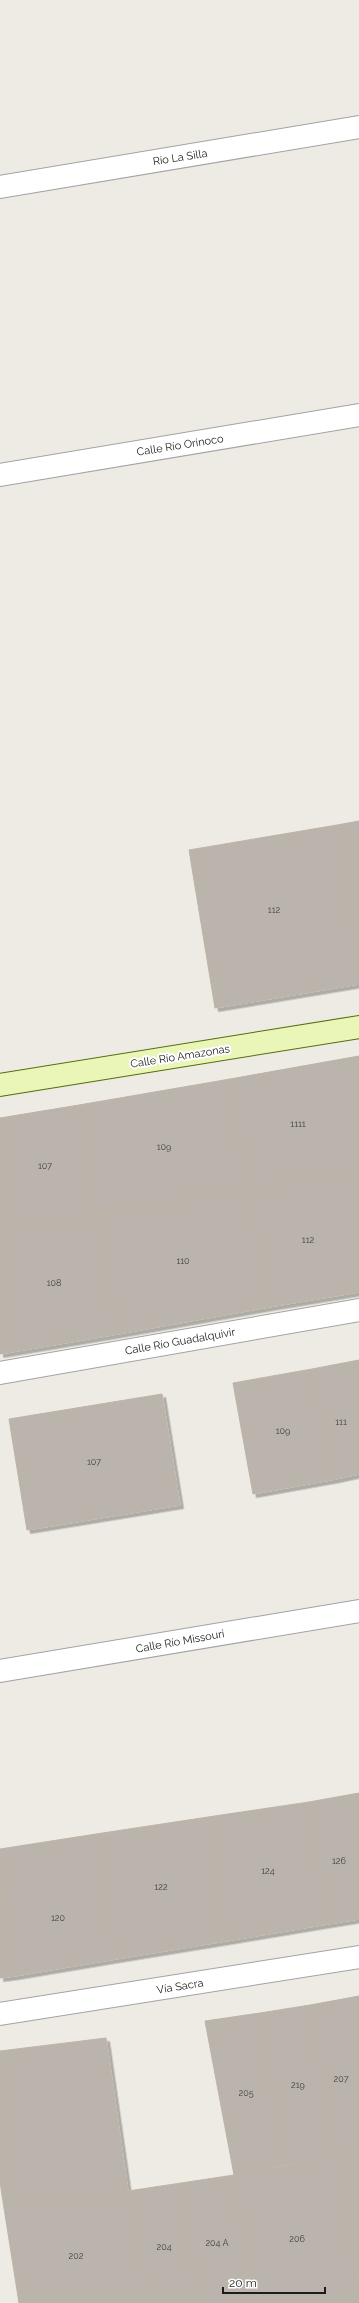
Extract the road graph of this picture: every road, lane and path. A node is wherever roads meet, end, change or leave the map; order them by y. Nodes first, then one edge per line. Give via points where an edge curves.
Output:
1 (359, 127) edge
2 (0, 187) edge
3 (359, 415) edge
4 (0, 475) edge
5 (359, 1027) edge
6 (0, 1085) edge
7 (359, 1310) edge
8 (0, 1373) edge
9 (359, 1611) edge
10 (0, 1671) edge
11 (359, 1957) edge
12 (0, 2014) edge

1 - 2 street, Río La Silla
3 - 4 street, Calle Río Orinoco
5 - 6 street, Calle Río Amazonas
7 - 8 street, Calle Río Guadalquivir
9 - 10 street, Calle Río Missouri
11 - 12 street, Vía Sacra

